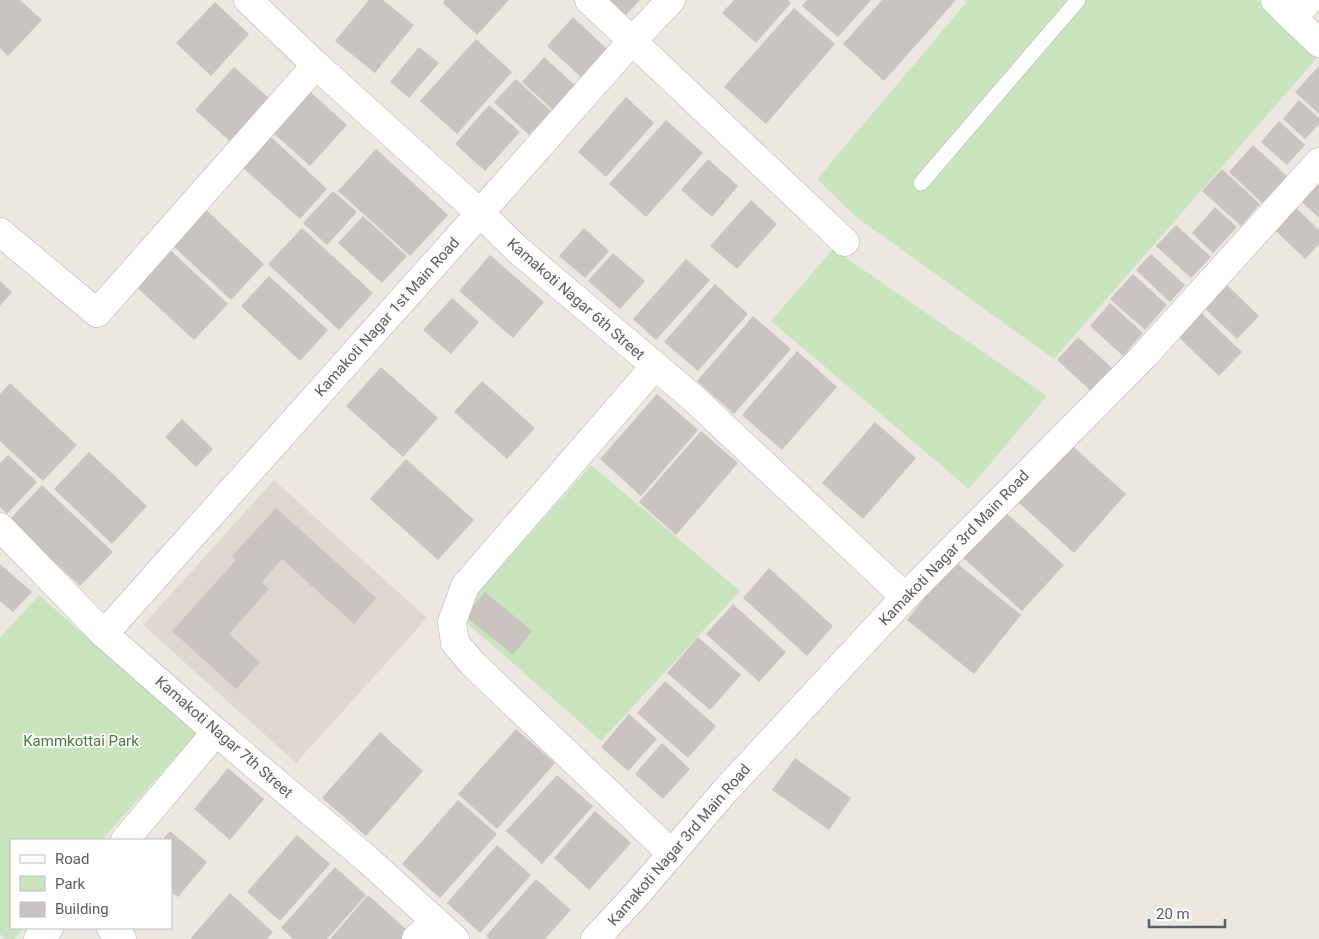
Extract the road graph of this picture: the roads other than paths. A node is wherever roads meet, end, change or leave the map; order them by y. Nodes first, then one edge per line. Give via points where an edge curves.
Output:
1 (248, 0) edge
2 (589, 0) edge
3 (671, 0) edge
4 (1078, 0) edge
5 (1292, 6) edge
6 (632, 40) junction
7 (1319, 43) edge
8 (316, 65) junction
9 (1319, 162) edge
10 (921, 183) dead end
11 (480, 213) junction
12 (0, 232) edge
13 (845, 242) dead end
14 (655, 366) junction
15 (0, 527) edge
16 (905, 597) junction
17 (104, 634) junction
18 (216, 732) junction
19 (126, 839) edge
20 (671, 853) junction
21 (47, 929) edge
22 (111, 929) edge
23 (425, 930) edge
24 (38, 939) edge
25 (122, 939) edge
26 (455, 939) edge
27 (595, 939) edge

1 - 8 street, Kamakoti Nagar 6th Street
2 - 6 street
3 - 6 street, Kamakoti Nagar 1st Main Road
4 - 10 lane
5 - 7 street
6 - 11 street, Kamakoti Nagar 1st Main Road
6 - 13 street
8 - 11 street, Kamakoti Nagar 6th Street
8 - 12 street via 96,313
9 - 16 street, Kamakoti Nagar 3rd Main Road via 1143,357
11 - 14 street, Kamakoti Nagar 6th Street via 518,250
11 - 17 street, Kamakoti Nagar 1st Main Road
14 - 16 street, Kamakoti Nagar 6th Street
14 - 20 street via 465,586 452,622 455,643 473,664
15 - 17 street, Kamakoti Nagar 7th Street
16 - 20 street, Kamakoti Nagar 3rd Main Road
17 - 18 street, Kamakoti Nagar 7th Street
18 - 19 street
18 - 23 street, Kamakoti Nagar 7th Street via 367,859
20 - 27 street, Kamakoti Nagar 3rd Main Road
21 - 24 street
22 - 25 street
23 - 26 street, Kamakoti Nagar 7th Street

